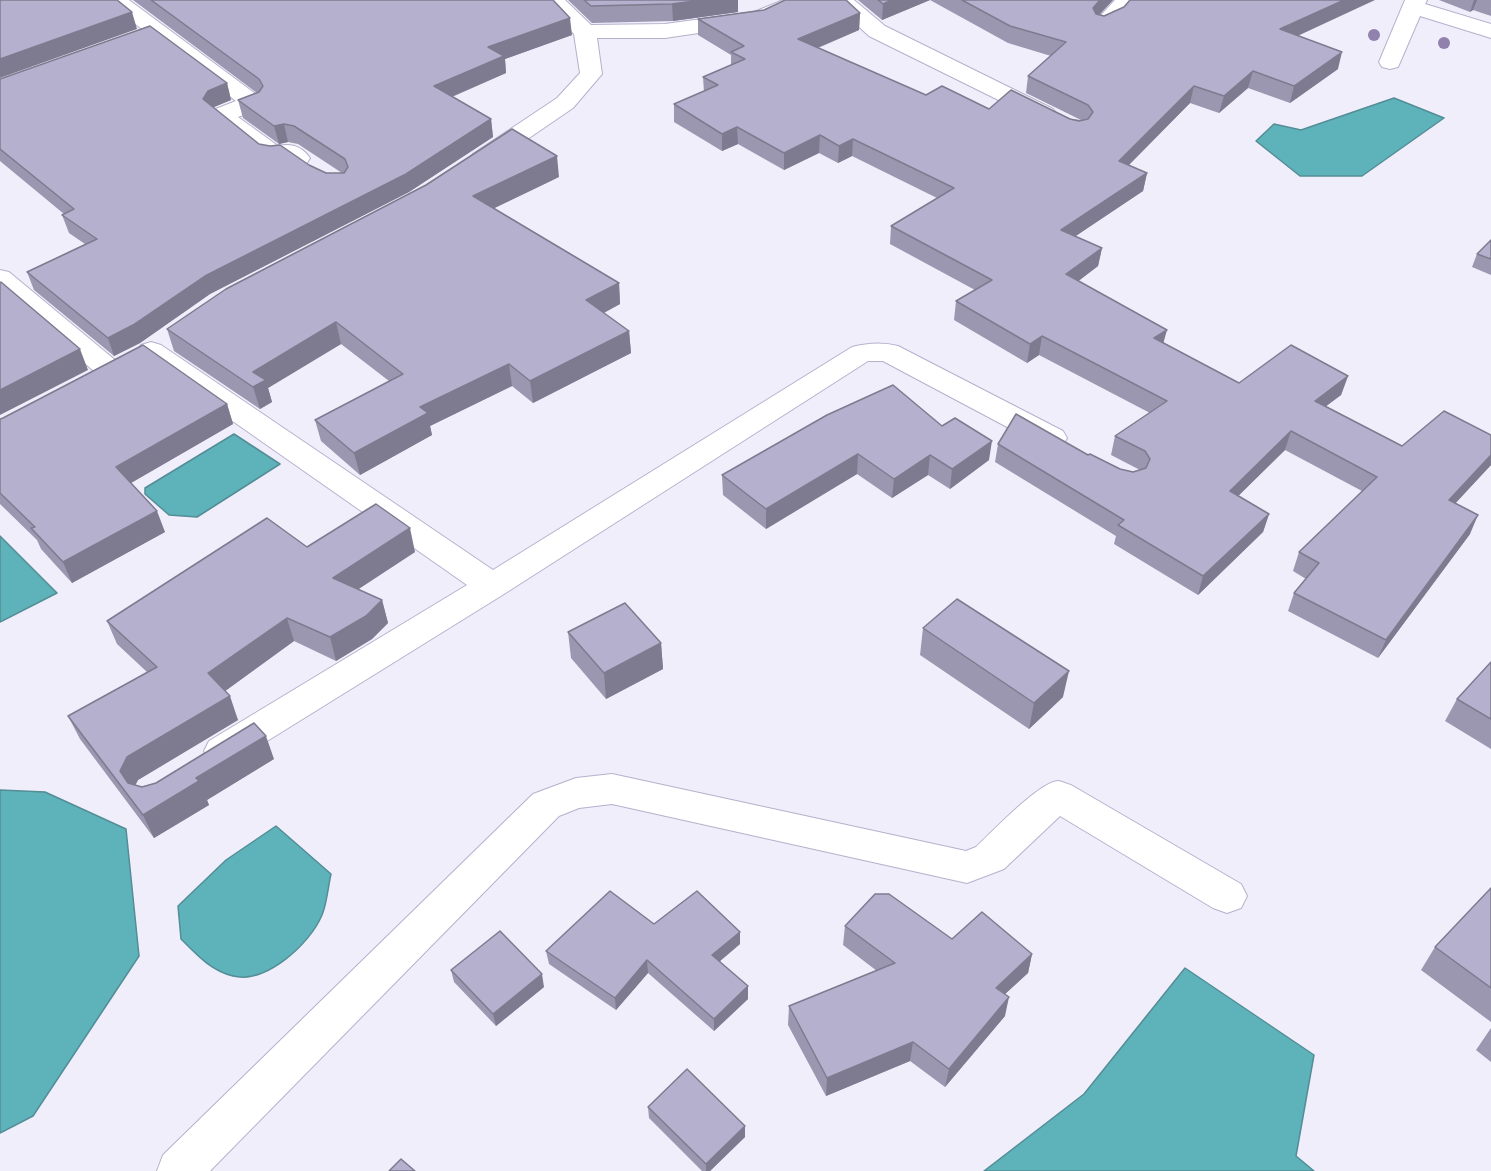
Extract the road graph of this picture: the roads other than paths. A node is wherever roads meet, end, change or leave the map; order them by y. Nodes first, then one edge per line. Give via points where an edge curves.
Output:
1 (115, 0) edge
2 (553, 0) edge
3 (801, 0) edge
4 (841, 0) edge
5 (1127, 0) edge
6 (1415, 4) edge
7 (1103, 25) edge
8 (1491, 31) edge
9 (157, 32) junction
10 (585, 32) junction
11 (135, 40) edge
12 (1390, 62) dead end
13 (1066, 124) edge
14 (318, 171) edge
15 (458, 174) edge
16 (0, 278) edge
17 (111, 371) junction
18 (81, 387) edge
19 (1076, 451) edge
20 (492, 586) junction
21 (192, 769) edge
22 (1227, 896) dead end
23 (179, 1171) edge

1 - 9 street
2 - 10 street
3 - 10 street via 759,18 665,31
4 - 13 street via 877,31
5 - 7 street
6 - 8 street
6 - 12 street
9 - 11 street
9 - 14 street via 253,103 221,115 274,155 288,152
10 - 15 street via 591,74 565,103
16 - 17 street
17 - 18 street
17 - 20 street via 160,345
19 - 20 street via 888,352 862,353
20 - 21 street
22 - 23 street via 1058,796 990,858 967,867 612,789 576,793 546,805

